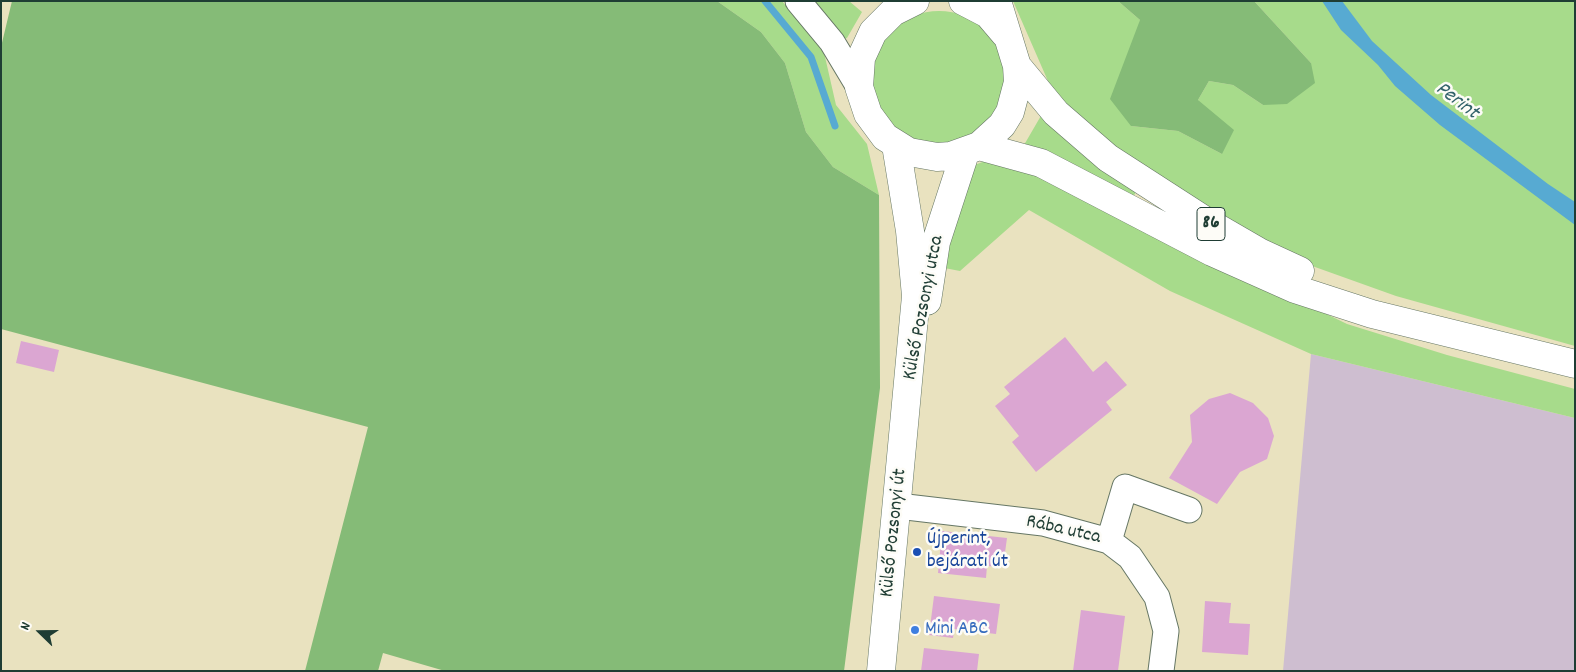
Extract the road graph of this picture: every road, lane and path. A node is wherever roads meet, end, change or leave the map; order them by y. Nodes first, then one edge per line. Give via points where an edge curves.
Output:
1 (798, 1) edge
2 (879, 1) edge
3 (963, 1) edge
4 (997, 1) edge
5 (910, 3) edge
6 (1007, 37) junction
7 (1018, 66) junction
8 (859, 87) junction
9 (896, 146) junction
10 (972, 149) junction
11 (1440, 330) junction
12 (1575, 364) edge
13 (909, 396) junction
14 (898, 506) junction
15 (1189, 510) dead end
16 (1109, 541) junction
17 (881, 671) edge
18 (1161, 671) edge

1 - 8 street via 832,42
2 - 5 street via 894,5
3 - 6 main road, 86 via 988,14
4 - 6 main road, 86
5 - 8 main road, 86 via 882,21 866,44
6 - 7 main road, 86
7 - 10 main road, 86 via 1016,97 1010,112 1002,125
7 - 11 main road, 86 via 1056,113 1092,145 1204,220 1279,262
8 - 9 main road, 86 via 875,126
9 - 10 main road, 86 via 930,156 951,156
9 - 13 main road, Külső Pozsonyi utca via 910,231 916,296
10 - 11 main road, 86 via 1041,163 1212,252 1295,289 1372,314
10 - 13 main road, Külső Pozsonyi utca via 936,242
11 - 12 main road, 86
13 - 14 main road, Külső Pozsonyi út
14 - 16 street, Rába utca via 1043,523
14 - 17 main road, Külső Pozsonyi út
15 - 16 street via 1125,487
16 - 18 street, Rába utca via 1130,557 1157,597 1166,631

